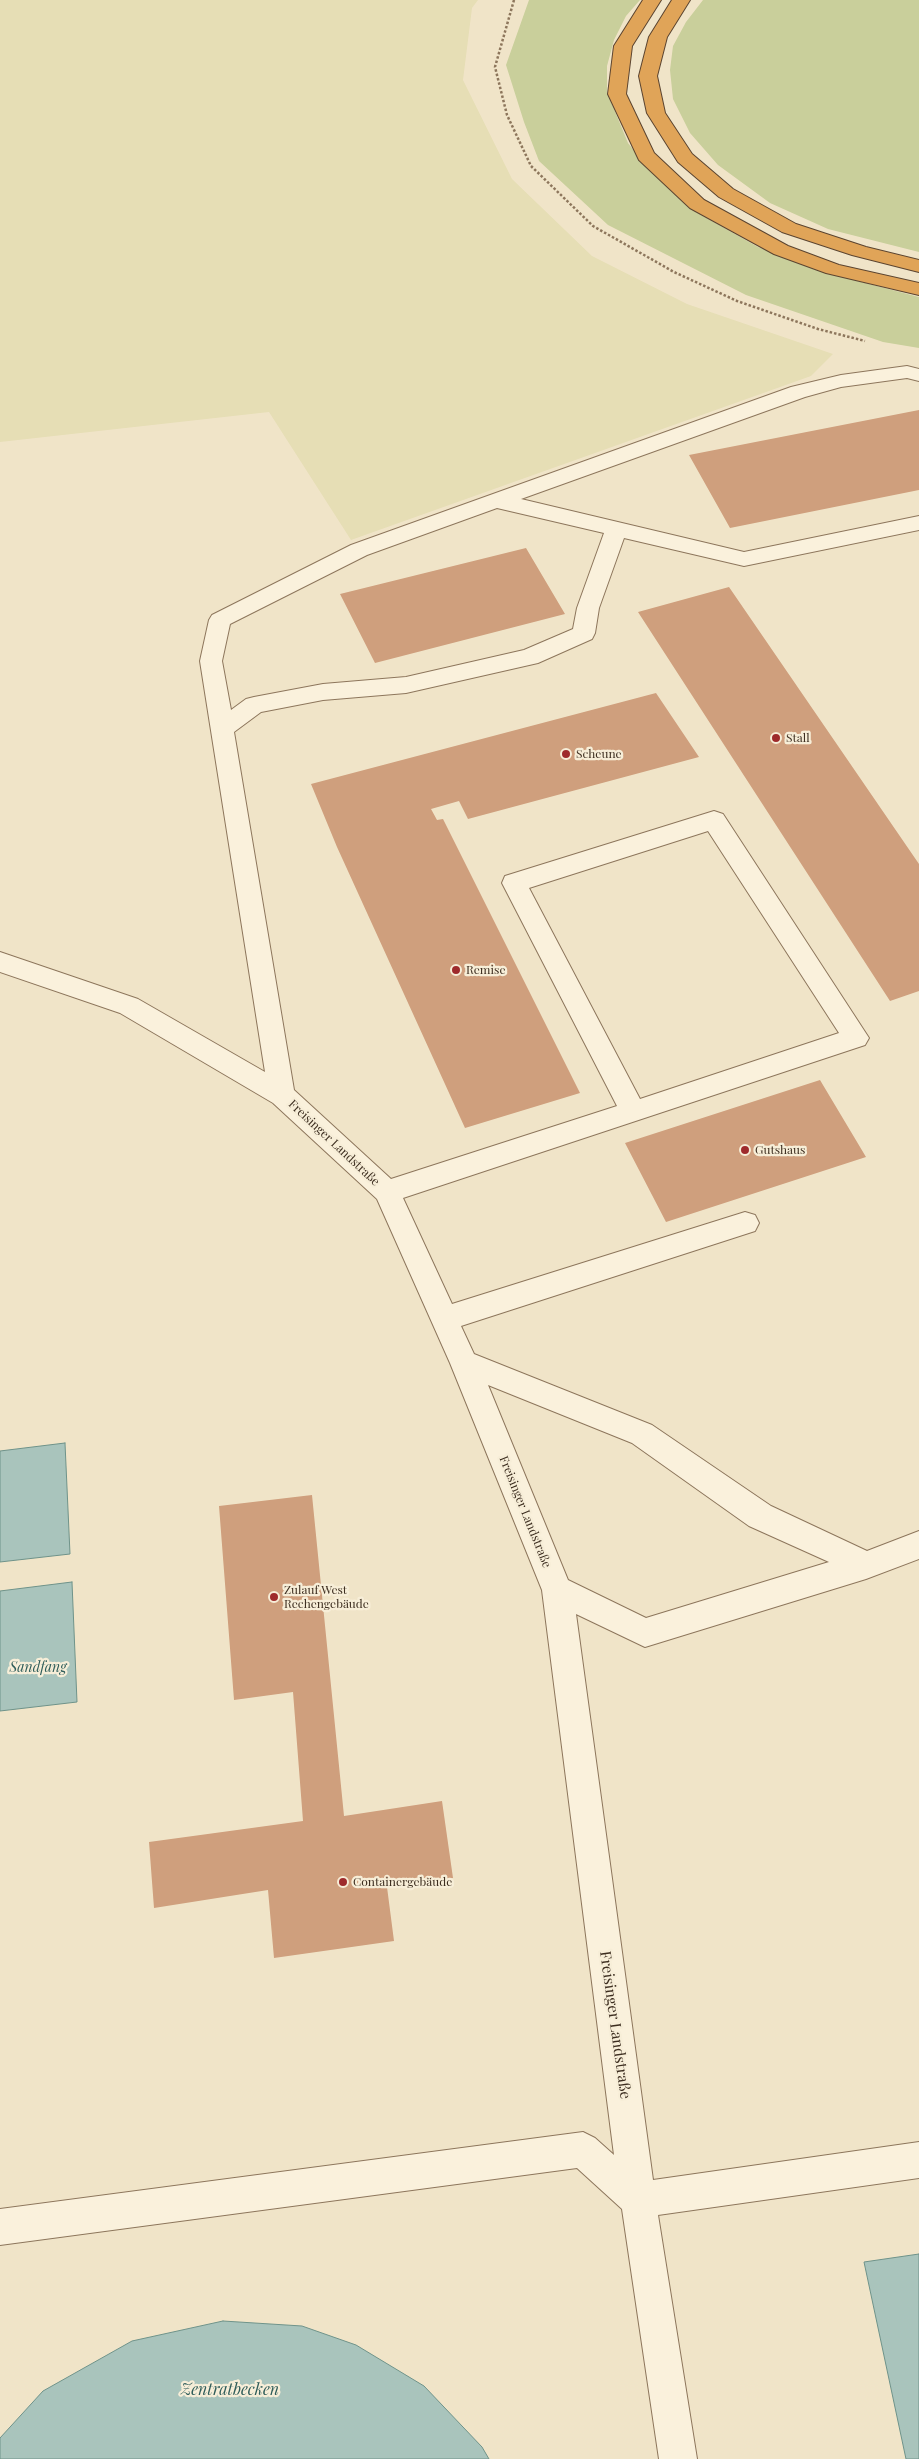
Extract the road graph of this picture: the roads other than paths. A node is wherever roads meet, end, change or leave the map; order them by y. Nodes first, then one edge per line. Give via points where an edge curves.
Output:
1 (652, 0) edge
2 (681, 0) edge
3 (919, 266) edge
4 (919, 289) edge
5 (919, 375) edge
6 (498, 501) junction
7 (919, 523) edge
8 (616, 529) junction
9 (222, 729) junction
10 (0, 962) edge
11 (282, 1095) junction
12 (633, 1112) junction
13 (387, 1192) junction
14 (745, 1223) dead end
15 (444, 1319) junction
16 (464, 1363) junction
17 (919, 1545) edge
18 (866, 1565) junction
19 (557, 1590) junction
20 (919, 2160) edge
21 (638, 2200) junction
22 (0, 2227) edge
23 (678, 2459) edge

1 - 4 highway via 623,46 617,94 646,156 697,204 781,250 833,269
2 - 3 highway via 658,37 648,76 656,113 685,158 726,193 789,228
5 - 6 lane via 908,372 841,381 798,392
6 - 8 lane
6 - 9 lane via 360,550 220,620 211,661
7 - 8 lane via 744,558
8 - 9 lane via 588,608 584,633 530,657 406,685 323,692 254,705
9 - 11 lane
10 - 11 lane, Freisinger Landstraße via 129,1006
11 - 13 lane, Freisinger Landstraße
12 - 12 lane via 514,883 714,820 856,1038
12 - 13 lane
13 - 15 lane, Freisinger Landstraße
14 - 15 lane
15 - 16 lane, Freisinger Landstraße
16 - 18 lane via 642,1434 760,1516
16 - 19 lane, Freisinger Landstraße
17 - 18 lane
18 - 19 lane via 645,1633
19 - 21 lane, Freisinger Landstraße
20 - 21 lane
21 - 22 lane via 583,2150
21 - 23 lane, Freisinger Landstraße

